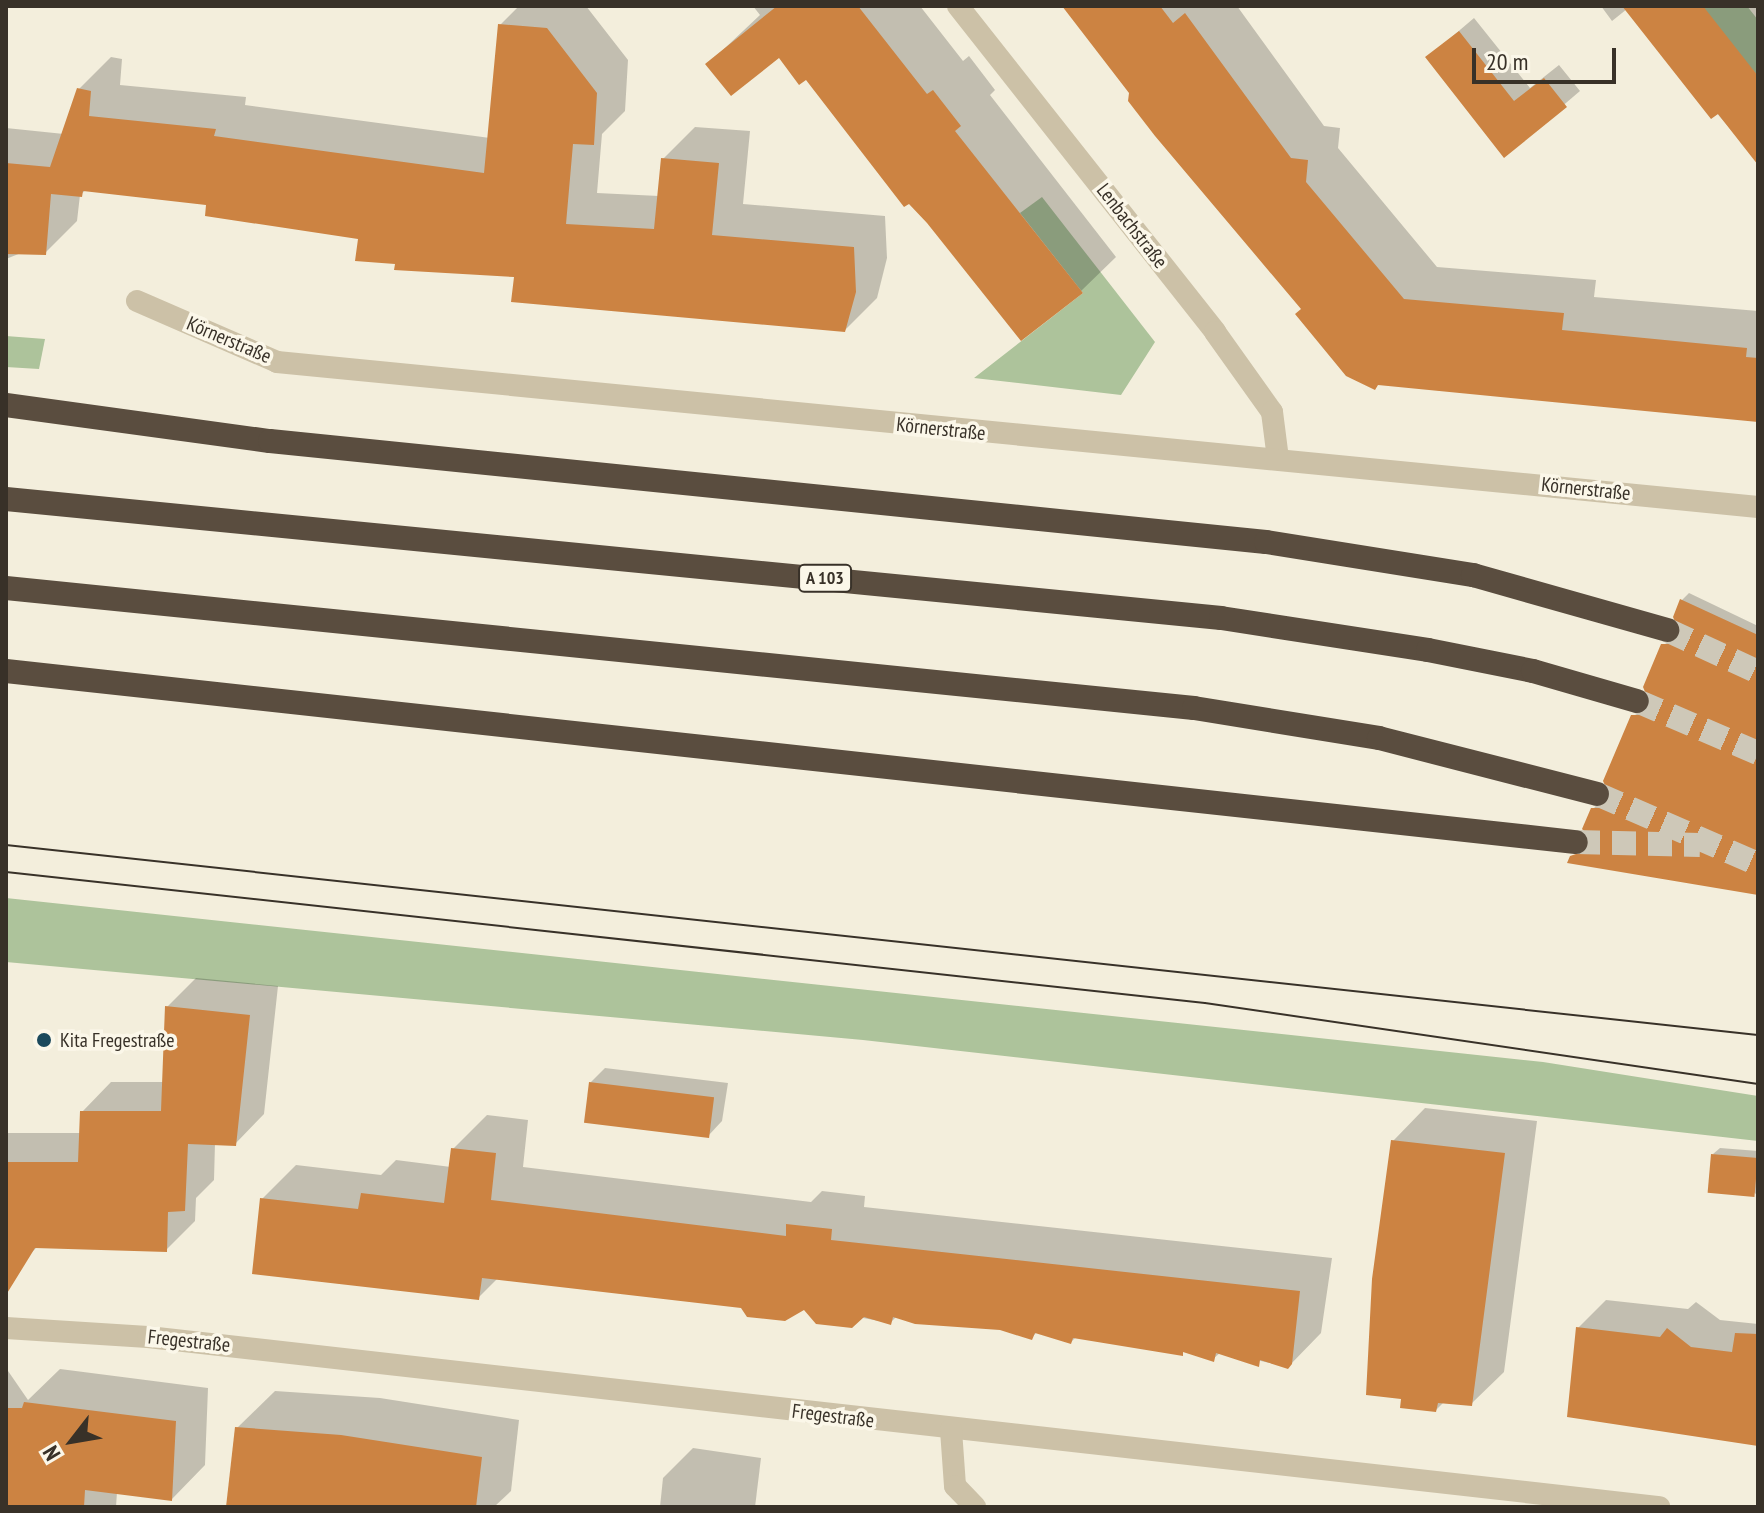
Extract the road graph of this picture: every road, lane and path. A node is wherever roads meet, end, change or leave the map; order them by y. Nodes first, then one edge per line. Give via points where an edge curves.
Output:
1 (958, 6) edge
2 (137, 301) dead end
3 (6, 405) edge
4 (1278, 459) junction
5 (6, 499) edge
6 (1758, 507) edge
7 (6, 588) edge
8 (1667, 630) tunnel mouth
9 (6, 671) edge
10 (1637, 701) tunnel mouth
11 (1597, 794) tunnel mouth
12 (1576, 842) tunnel mouth
13 (6, 1328) edge
14 (951, 1430) junction
15 (975, 1507) edge
16 (1659, 1507) edge

1 - 4 street, Lenbachstraße via 1272,412
2 - 4 street, Körnerstraße via 277,362
3 - 8 highway via 270,441 1266,542 1473,575
4 - 6 street, Körnerstraße
5 - 10 highway, A 103 via 1221,618 1533,671
7 - 11 highway via 1164,704 1379,738
9 - 12 highway
13 - 14 street, Fregestraße via 148,1337
14 - 15 street via 955,1486
14 - 16 street, Fregestraße

